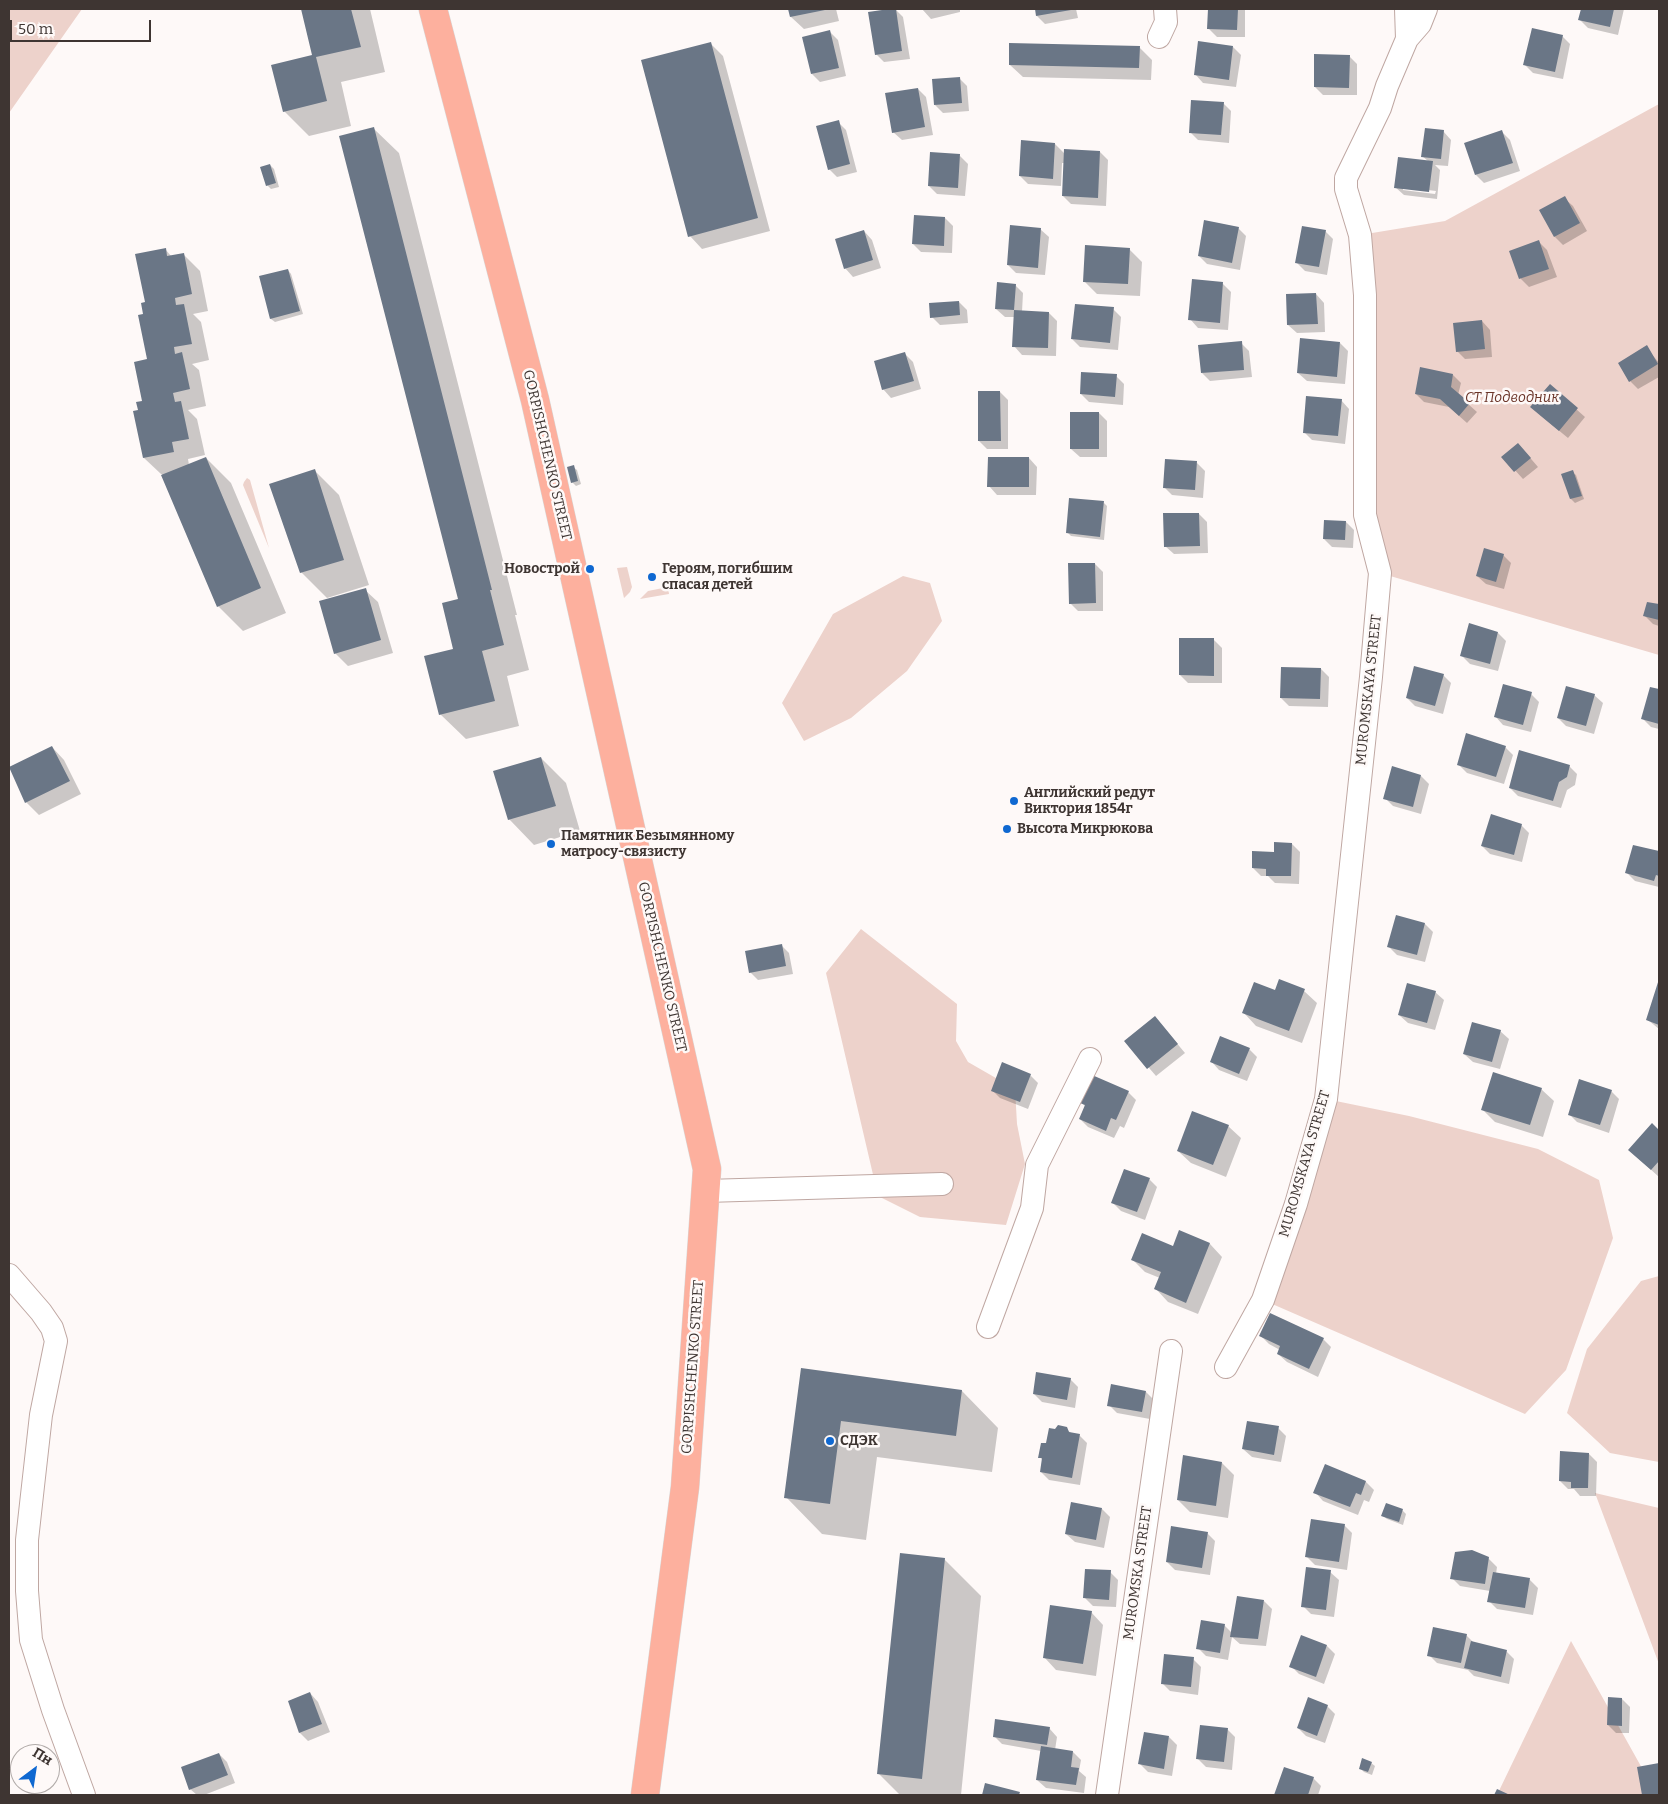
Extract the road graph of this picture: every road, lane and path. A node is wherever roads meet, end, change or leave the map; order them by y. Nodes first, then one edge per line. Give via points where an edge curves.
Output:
1 (432, 9) edge
2 (1165, 9) edge
3 (1406, 9) edge
4 (1426, 9) edge
5 (1159, 37) dead end
6 (1407, 39) junction
7 (1090, 1058) dead end
8 (942, 1184) dead end
9 (706, 1191) junction
10 (9, 1275) edge
11 (988, 1327) dead end
12 (1171, 1351) dead end
13 (1226, 1367) dead end
14 (84, 1795) edge
15 (645, 1795) edge
16 (1107, 1795) edge

1 - 9 main road, GORPISHCHENKO STREET via 535,400 707,1169
2 - 5 street via 1166,22
3 - 6 street, MUROMSKAYA STREET
4 - 6 street via 1420,24
6 - 13 street, MUROMSKAYA STREET via 1380,108 1346,178 1346,189 1360,235 1366,295 1365,515 1380,573 1326,1099 1296,1204 1263,1300
7 - 11 street via 1037,1165 1032,1208
8 - 9 street
9 - 15 main road, GORPISHCHENKO STREET via 685,1487
10 - 14 street via 41,1312 56,1341 41,1415 27,1540 27,1591 31,1640
12 - 16 street, MUROMSKA STREET

